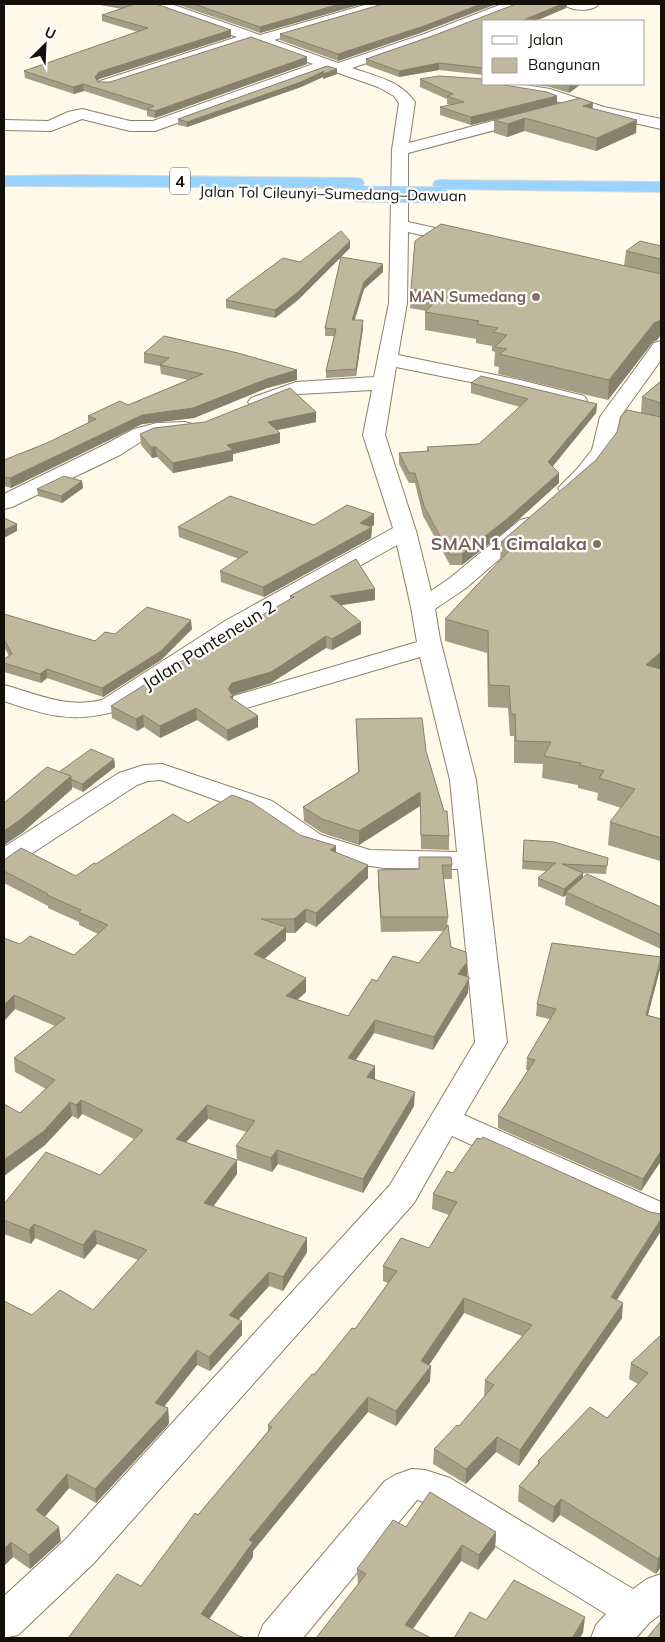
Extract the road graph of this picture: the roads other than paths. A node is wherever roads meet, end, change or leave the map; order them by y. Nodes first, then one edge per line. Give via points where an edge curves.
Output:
1 (158, 4) edge
2 (382, 4) edge
3 (514, 4) edge
4 (571, 4) edge
5 (591, 5) dead end
6 (256, 39) junction
7 (332, 66) junction
8 (105, 84) edge
9 (500, 85) edge
10 (580, 104) junction
11 (661, 124) edge
12 (4, 125) edge
13 (400, 150) junction
14 (4, 181) edge
15 (661, 187) edge
16 (355, 188) junction
17 (441, 190) junction
18 (4, 191) edge
19 (661, 198) edge
20 (399, 225) junction
21 (486, 245) edge
22 (661, 346) edge
23 (386, 371) junction
24 (242, 409) edge
25 (618, 416) junction
26 (207, 423) edge
27 (4, 502) edge
28 (405, 532) junction
29 (423, 607) junction
30 (430, 646) junction
31 (4, 693) edge
32 (243, 701) dead end
33 (4, 859) edge
34 (472, 861) junction
35 (445, 1120) junction
36 (661, 1216) edge
37 (636, 1614) edge
38 (4, 1622) edge
39 (278, 1638) edge

1 - 6 street
2 - 6 street
3 - 7 street via 429,37
4 - 5 street
6 - 7 street
6 - 8 street
7 - 12 street via 155,126 130,126 82,114 51,126
7 - 13 street via 399,84 399,93 407,102
9 - 10 street via 550,94
10 - 11 street
10 - 13 street
13 - 20 street
14 - 16 highway, Jalan Tol Cileunyi–Sumedang–Dawuan / 4
15 - 17 highway, Jalan Tol Cileunyi–Sumedang–Dawuan / 4
16 - 17 highway, Jalan Tol Cileunyi–Sumedang–Dawuan / 4, bridge
16 - 18 highway, Jalan Tol Cileunyi–Sumedang–Dawuan / 4
17 - 19 highway, Jalan Tol Cileunyi–Sumedang–Dawuan / 4
20 - 21 street
20 - 23 street via 398,303
22 - 25 street
23 - 24 street via 296,388
23 - 25 street via 520,386
23 - 28 street via 374,435
25 - 29 street via 603,451 584,474 458,583
26 - 27 street via 141,433
28 - 29 street
28 - 31 street, Jalan Panteneun 2 via 234,626 111,705 97,710 64,711
29 - 30 street
30 - 32 street
30 - 34 street via 463,780
33 - 34 street via 128,779 153,772 172,775 262,807 311,841 359,856 384,860
34 - 35 street via 491,1042
35 - 36 street
35 - 38 street via 402,1194 80,1551
37 - 39 street via 436,1489 421,1484 409,1485 399,1492

